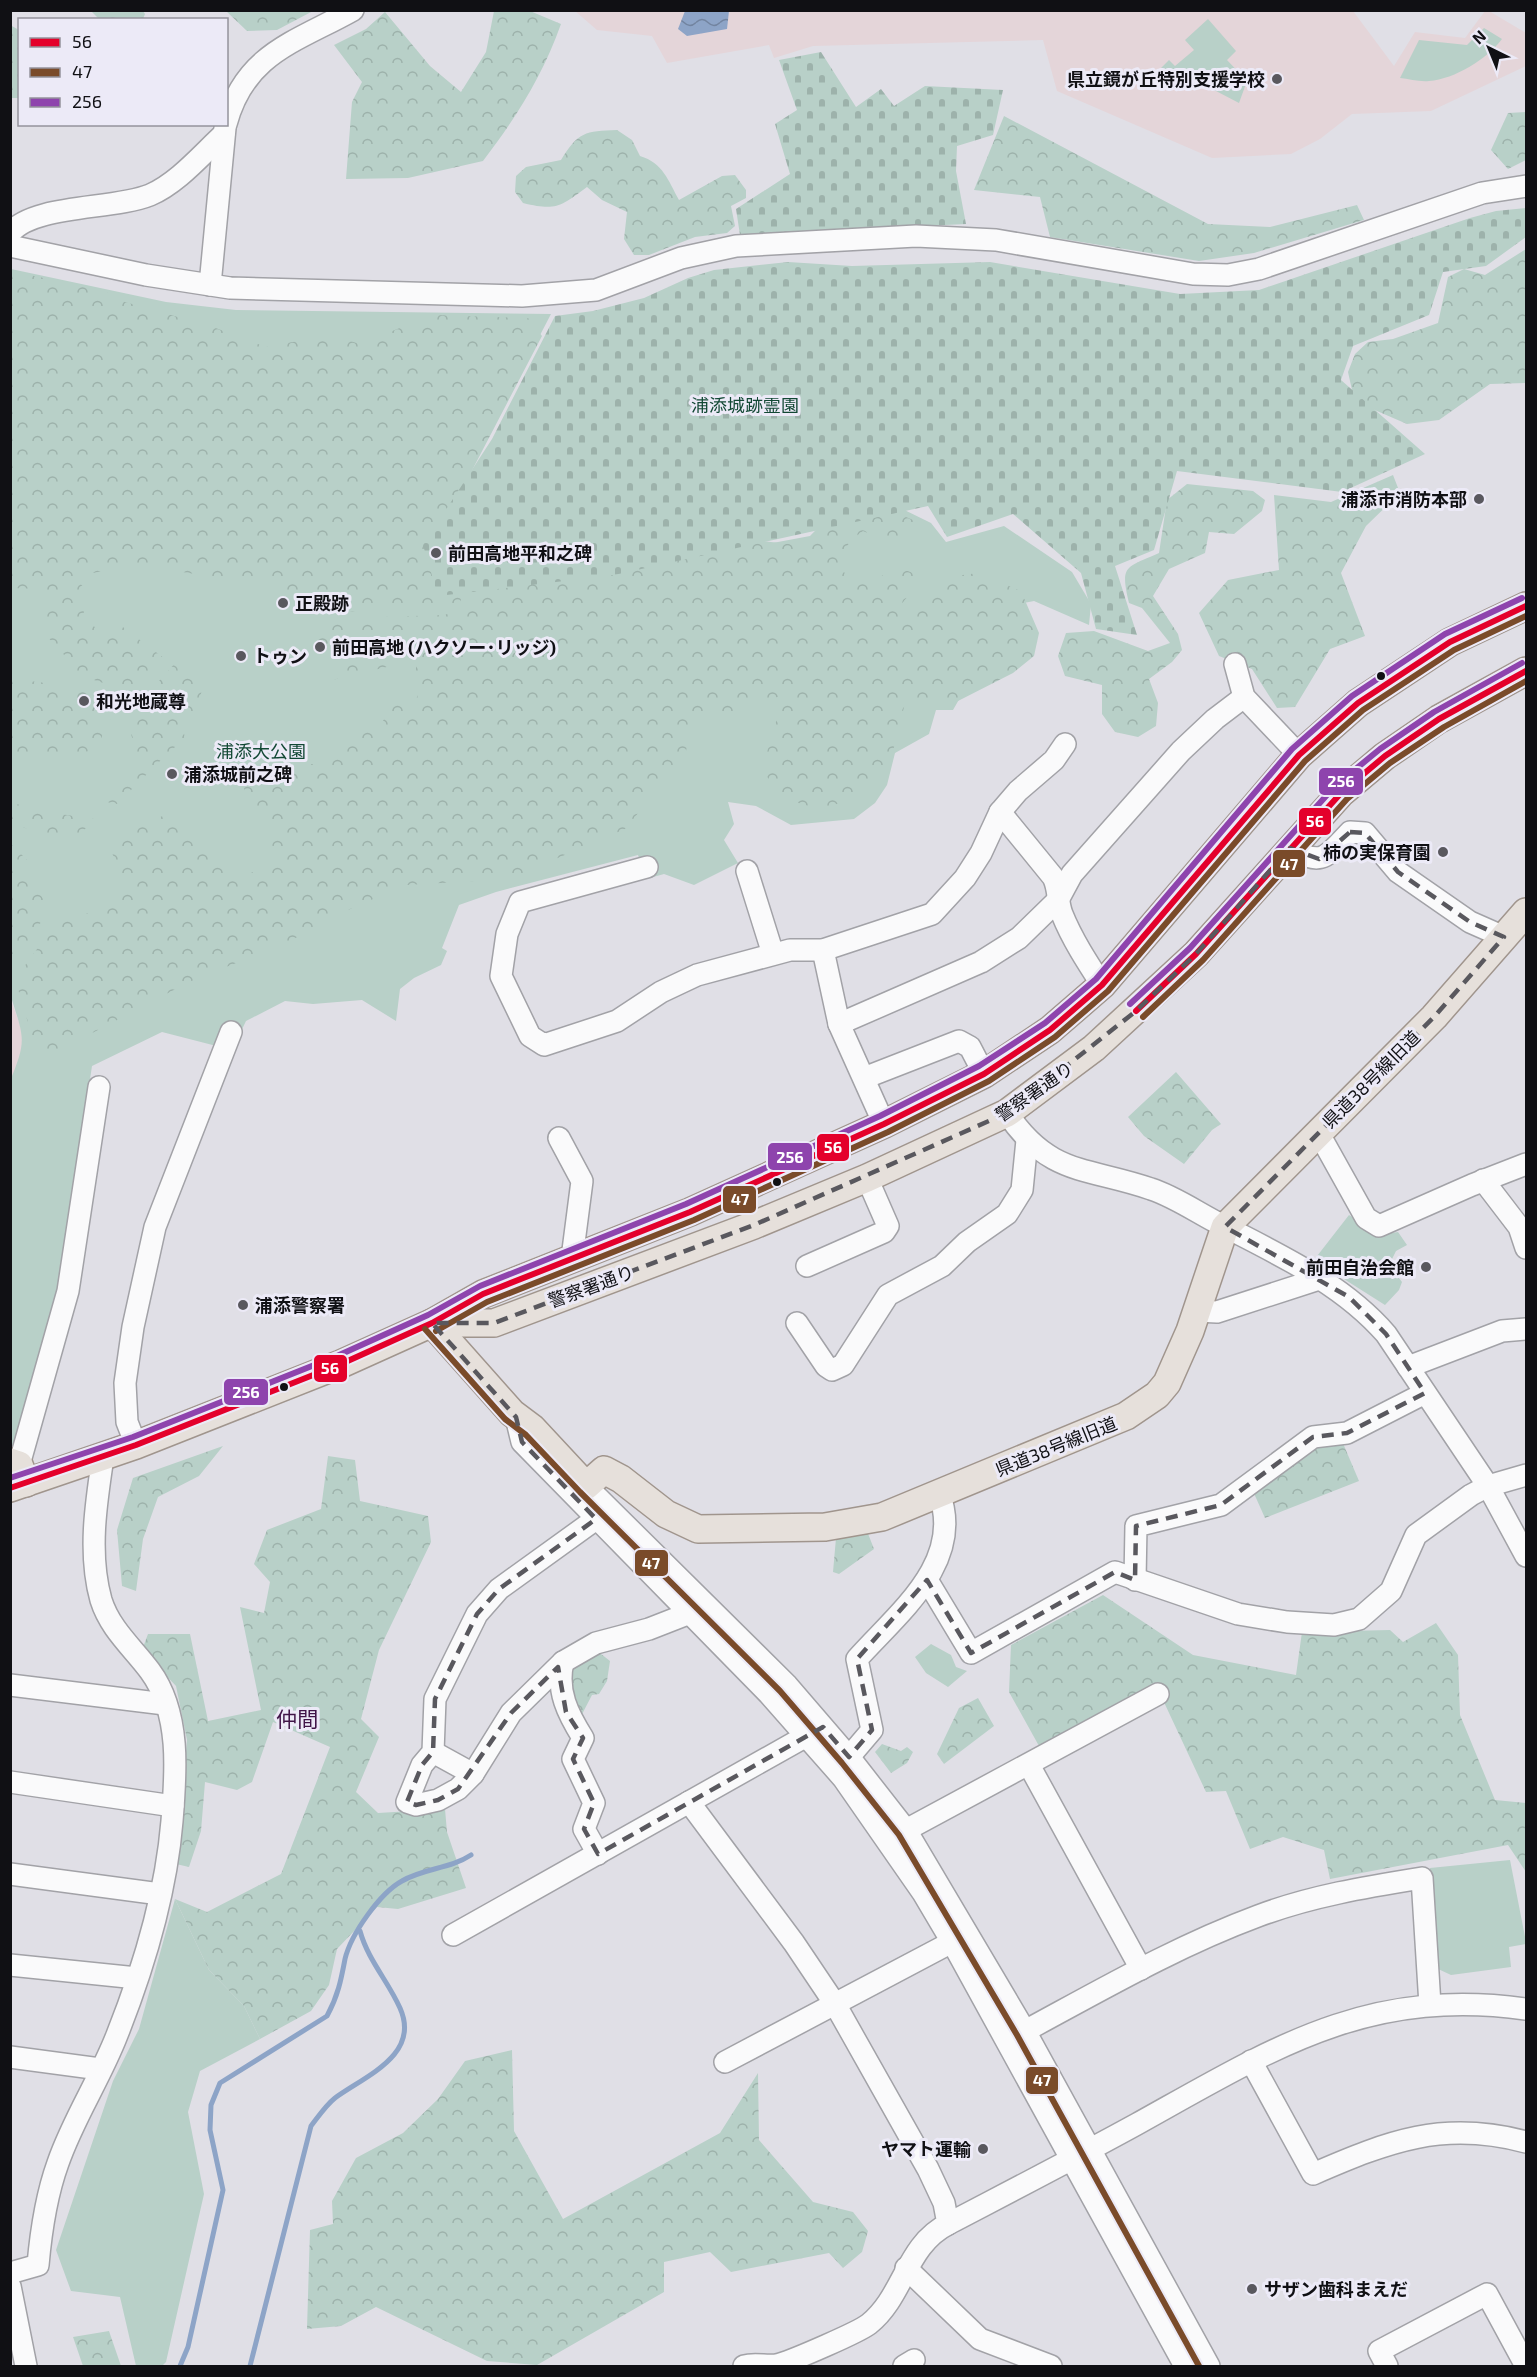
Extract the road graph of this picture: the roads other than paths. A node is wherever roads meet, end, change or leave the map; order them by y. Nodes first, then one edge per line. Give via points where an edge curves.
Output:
1 (352, 10) edge
2 (228, 121) edge
3 (226, 127) edge
4 (1527, 186) edge
5 (10, 232) edge
6 (10, 246) edge
7 (210, 285) junction
8 (1527, 606) edge
9 (1235, 664) dead end
10 (1527, 671) edge
11 (1244, 697) junction
12 (1065, 744) dead end
13 (1299, 755) junction
14 (1000, 812) junction
15 (1290, 848) junction
16 (646, 867) dead end
17 (747, 871) dead end
18 (1058, 900) junction
19 (1527, 912) edge
20 (1504, 937) junction
21 (823, 950) junction
22 (773, 954) junction
23 (1102, 985) junction
24 (839, 1024) junction
25 (231, 1032) dead end
26 (984, 1074) junction
27 (864, 1078) junction
28 (99, 1088) dead end
29 (1007, 1113) junction
30 (884, 1124) junction
31 (1318, 1132) junction
32 (559, 1138) dead end
33 (1027, 1140) junction
34 (1527, 1164) edge
35 (867, 1179) junction
36 (1484, 1180) junction
37 (1225, 1227) junction
38 (1527, 1248) edge
39 (572, 1258) junction
40 (807, 1266) dead end
41 (1319, 1279) junction
42 (1197, 1311) junction
43 (432, 1323) junction
44 (797, 1323) dead end
45 (1527, 1329) edge
46 (1408, 1367) junction
47 (1425, 1393) junction
48 (516, 1417) junction
49 (136, 1445) junction
50 (103, 1456) junction
51 (16, 1474) edge
52 (1527, 1475) edge
53 (586, 1486) junction
54 (1488, 1486) junction
55 (939, 1493) junction
56 (596, 1519) junction
57 (1527, 1556) edge
58 (927, 1580) junction
59 (1135, 1580) junction
60 (690, 1613) junction
61 (563, 1662) junction
62 (10, 1685) edge
63 (1158, 1694) dead end
64 (165, 1704) junction
65 (815, 1731) junction
66 (433, 1752) junction
67 (849, 1757) junction
68 (1029, 1765) junction
69 (473, 1773) junction
70 (10, 1782) edge
71 (689, 1802) junction
72 (173, 1806) junction
73 (906, 1830) junction
74 (598, 1854) junction
75 (10, 1874) edge
76 (160, 1894) junction
77 (453, 1935) dead end
78 (952, 1942) junction
79 (10, 1965) edge
80 (1141, 1969) junction
81 (137, 1978) junction
82 (835, 2004) junction
83 (1431, 2005) junction
84 (1527, 2009) edge
85 (1025, 2031) junction
86 (10, 2057) edge
87 (1251, 2061) junction
88 (725, 2062) dead end
89 (100, 2069) junction
90 (1527, 2142) edge
91 (1081, 2154) junction
92 (948, 2224) junction
93 (906, 2268) junction
94 (10, 2273) edge
95 (10, 2286) edge
96 (779, 2366) edge
97 (26, 2367) edge
98 (744, 2367) edge
99 (1051, 2367) edge
100 (1185, 2367) edge
101 (1209, 2367) edge
102 (1387, 2367) edge
103 (1526, 2367) edge

1 - 2 street via 268,56 240,88
3 - 5 street via 165,186 151,194 38,216
3 - 7 street
4 - 7 street via 1482,193 1259,270 1228,275 1193,274 996,240 916,236 727,247 681,258 614,285 543,296
6 - 7 street via 146,276
8 - 13 main road, 警察署通り via 1420,660 1358,703
9 - 11 street
10 - 15 main road, 警察署通り via 1470,700 1385,756 1341,793
11 - 13 street
11 - 18 street via 1215,719 1126,811 1072,874
12 - 14 street via 1054,760 1017,791
13 - 23 main road, 警察署通り
14 - 18 street via 1053,877
14 - 21 street via 965,878 932,914
15 - 20 street via 1308,859 1319,859 1350,832 1365,833 1398,872 1470,921
15 - 29 main road, 警察署通り via 1196,954 1136,1011
16 - 22 street via 520,902 507,934 501,976 530,1036 544,1046 617,1021 661,992 697,975
17 - 22 street
18 - 23 street via 1078,947
18 - 24 street via 1004,950
19 - 20 main road, 県道38号線旧道
20 - 31 main road, 県道38号線旧道 via 1434,1017
21 - 22 street
21 - 24 street
23 - 26 main road, 警察署通り via 1050,1030
24 - 27 street
25 - 49 street via 155,1227 125,1383 127,1422
26 - 27 street via 970,1047 959,1041
26 - 30 main road, 警察署通り
27 - 30 street
28 - 51 street via 68,1291
29 - 33 street
29 - 35 main road, 警察署通り
30 - 39 main road, 警察署通り via 690,1212
31 - 36 street via 1366,1218 1379,1226
31 - 37 main road, 県道38号線旧道
32 - 39 street via 582,1181
33 - 37 street via 1076,1170 1152,1189
33 - 44 street via 1022,1190 1007,1214 967,1242 942,1266 888,1295 843,1365 832,1370 826,1366
34 - 36 street
35 - 40 street via 888,1226 884,1232
35 - 43 main road, 警察署通り via 494,1323
36 - 38 street via 1519,1227
37 - 41 street
37 - 42 main road, 県道38号線旧道
39 - 43 main road, 警察署通り via 483,1294
41 - 42 street via 1217,1312
41 - 46 street via 1368,1314
42 - 55 main road, 県道38号線旧道 via 1167,1383 1146,1404 1108,1426
43 - 48 main road
43 - 49 main road, 警察署通り via 331,1369
45 - 46 street via 1502,1330
46 - 47 street
47 - 54 street
47 - 59 street via 1347,1433 1313,1437 1221,1505 1136,1526
48 - 53 main road via 532,1428
48 - 56 street via 522,1442
49 - 50 main road, 警察署通り
50 - 51 main road, 警察署通り
50 - 64 street via 93,1563 102,1602 114,1628 152,1674
52 - 54 street
53 - 55 main road, 県道38号線旧道 via 604,1470 673,1518 698,1529 860,1523
53 - 65 street via 787,1685
54 - 57 street
54 - 59 street via 1416,1535 1391,1591 1359,1619 1334,1625 1238,1614
55 - 58 street via 947,1523 941,1553
56 - 60 street
56 - 66 street via 499,1589 477,1614 435,1699
58 - 59 street via 971,1653 1115,1572
58 - 67 street via 857,1659 872,1730
60 - 61 street via 596,1643
60 - 65 street
61 - 69 street via 511,1713
61 - 74 street via 559,1676 566,1712 583,1738 573,1760 594,1803 584,1829
62 - 64 street
63 - 68 street
64 - 72 street via 176,1748
65 - 67 street
65 - 71 street
65 - 78 street
66 - 69 street
66 - 69 street via 422,1765 407,1802 416,1805 438,1800 458,1789
67 - 73 street
68 - 73 street
68 - 80 street
70 - 72 street
71 - 74 street
71 - 82 street
72 - 76 street
73 - 85 street
74 - 77 street
75 - 76 street
76 - 81 street via 154,1928
78 - 82 street
78 - 91 street
79 - 81 street
80 - 83 street via 1260,1915 1338,1892 1422,1878
80 - 85 street
81 - 89 street
82 - 88 street
82 - 92 street via 928,2169 944,2203
83 - 84 street
83 - 87 street via 1377,2012 1343,2022
85 - 91 street
86 - 89 street
87 - 90 street via 1313,2174 1375,2147 1419,2135 1468,2133
87 - 91 street
89 - 94 street via 58,2163 41,2229 38,2265
91 - 92 street
91 - 100 street
91 - 101 street
92 - 93 street via 918,2248
93 - 96 street via 886,2304 868,2325
93 - 99 street via 980,2339
95 - 97 street
96 - 98 street via 755,2363
102 - 103 street via 1379,2351 1487,2294

